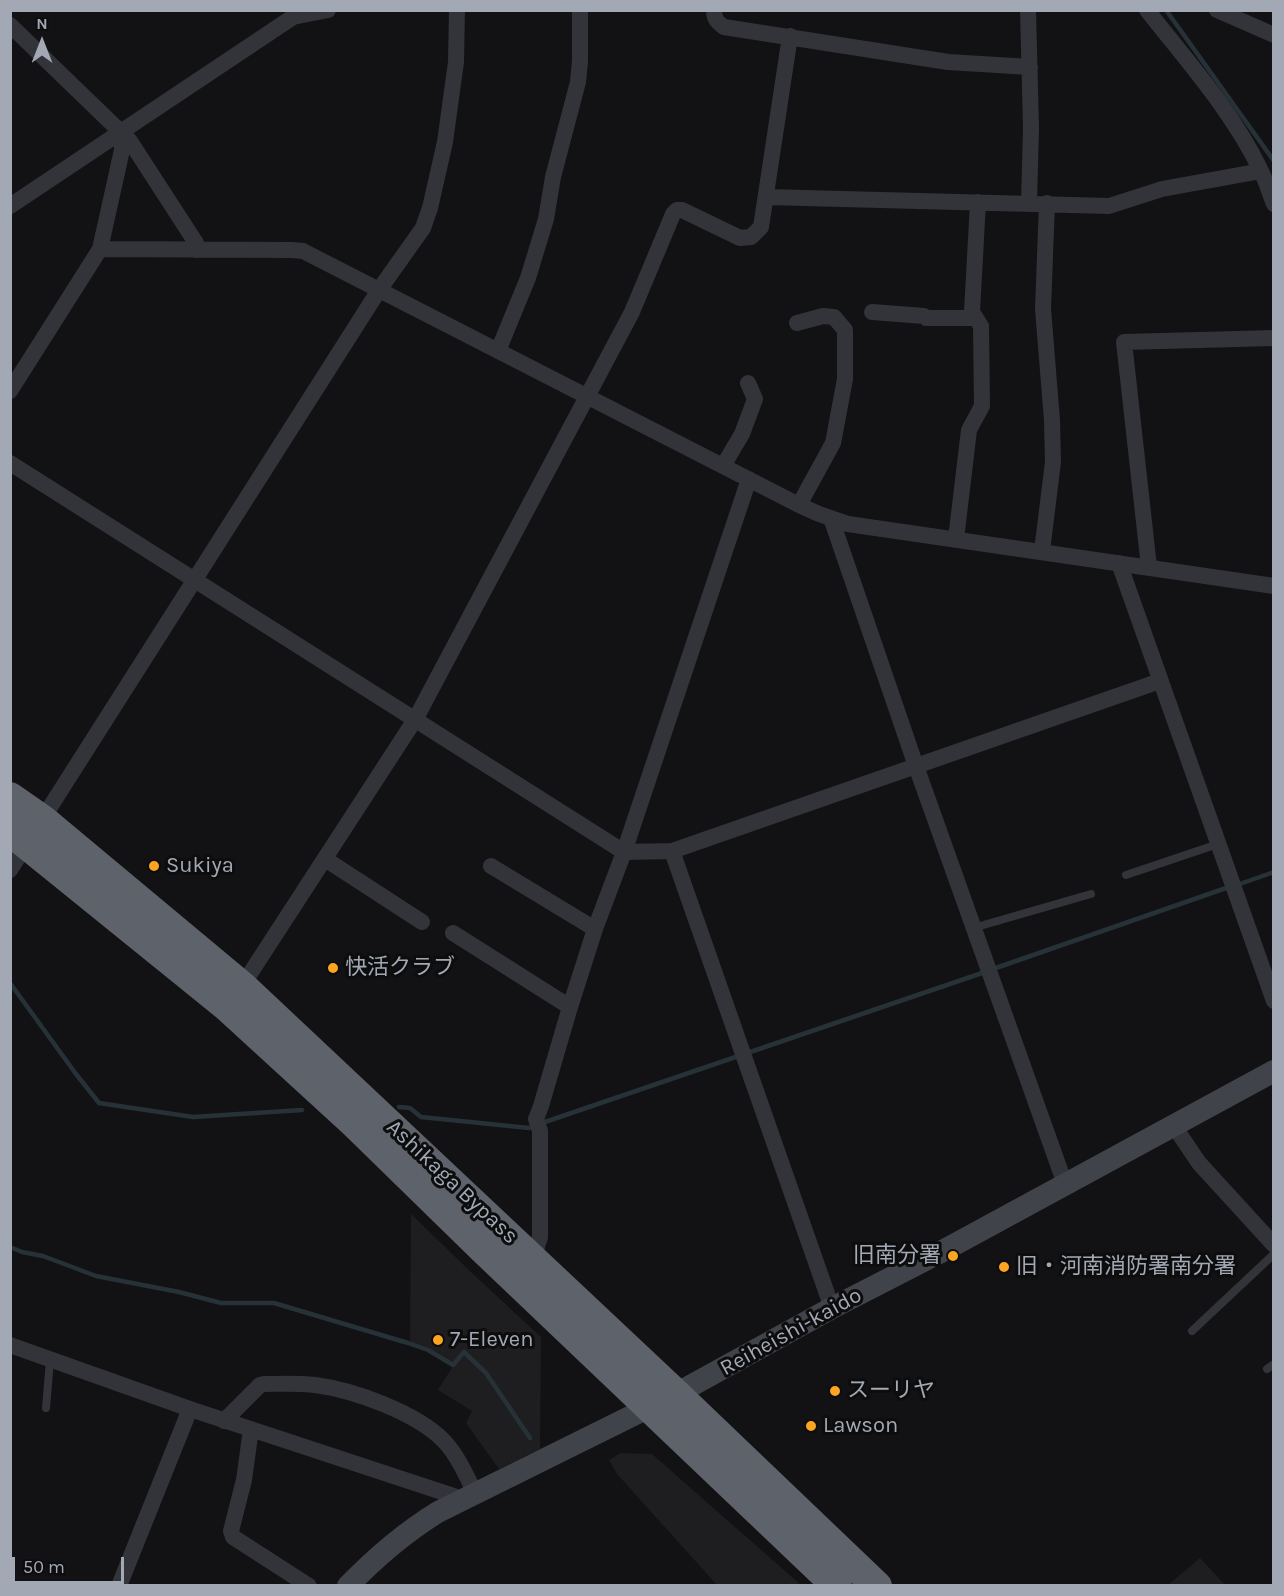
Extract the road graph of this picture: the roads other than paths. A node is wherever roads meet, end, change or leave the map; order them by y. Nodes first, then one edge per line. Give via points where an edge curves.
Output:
1 (328, 10) edge
2 (457, 10) edge
3 (580, 10) edge
4 (714, 10) edge
5 (1028, 10) edge
6 (1148, 10) edge
7 (1217, 10) edge
8 (291, 14) edge
9 (10, 25) edge
10 (1274, 35) edge
11 (790, 36) junction
12 (1030, 67) junction
13 (122, 133) junction
14 (1261, 171) junction
15 (767, 197) junction
16 (978, 202) junction
17 (1029, 203) junction
18 (1047, 203) junction
19 (1274, 204) edge
20 (10, 206) edge
21 (100, 249) junction
22 (197, 250) junction
23 (379, 290) junction
24 (872, 312) dead end
25 (976, 318) junction
26 (797, 323) dead end
27 (1274, 338) edge
28 (498, 351) junction
29 (748, 382) dead end
30 (10, 391) edge
31 (588, 397) junction
32 (10, 463) edge
33 (723, 466) junction
34 (749, 479) junction
35 (799, 505) junction
36 (831, 519) junction
37 (956, 539) junction
38 (1042, 551) junction
39 (1119, 563) junction
40 (1149, 567) junction
41 (196, 580) junction
42 (1274, 586) edge
43 (1160, 681) junction
44 (416, 718) junction
45 (916, 766) junction
46 (10, 797) edge
47 (27, 831) edge
48 (1218, 844) junction
49 (672, 851) junction
50 (624, 852) junction
51 (325, 859) junction
52 (491, 866) dead end
53 (10, 870) edge
54 (1126, 875) dead end
55 (1091, 894) dead end
56 (422, 922) dead end
57 (595, 928) junction
58 (973, 928) junction
59 (453, 933) dead end
60 (242, 986) junction
61 (1274, 1001) edge
62 (570, 1007) junction
63 (1274, 1071) edge
64 (1174, 1126) junction
65 (1065, 1184) junction
66 (1274, 1245) edge
67 (1274, 1254) edge
68 (533, 1259) junction
69 (832, 1308) junction
70 (1192, 1331) dead end
71 (10, 1345) edge
72 (50, 1360) junction
73 (676, 1394) junction
74 (46, 1408) dead end
75 (650, 1408) junction
76 (190, 1409) junction
77 (224, 1421) junction
78 (251, 1429) junction
79 (469, 1496) junction
80 (119, 1586) edge
81 (309, 1586) edge
82 (348, 1586) edge
83 (837, 1586) edge
84 (877, 1586) edge

1 - 8 street
2 - 23 street via 456,62 445,142 430,208 423,228
3 - 28 street via 578,82 546,219 528,278
4 - 11 street via 714,17 724,27
5 - 12 street
6 - 14 street via 1245,141
7 - 10 street
8 - 13 street
9 - 13 street
11 - 12 street via 948,62
11 - 15 street
12 - 17 street
13 - 20 street
13 - 21 street via 122,150
13 - 22 street
14 - 18 street via 1162,189 1109,206
14 - 19 street
15 - 16 street
15 - 31 street via 761,227 746,239 682,210 672,214 632,312
16 - 17 street
16 - 25 street via 972,312
17 - 18 street
18 - 38 street via 1043,309 1053,462
21 - 22 street
21 - 30 street
22 - 23 street via 303,251
23 - 28 street
23 - 41 street
24 - 25 street
25 - 37 street via 981,326 982,406 969,430
26 - 35 street via 823,316 834,318 845,330 845,379 833,443
27 - 40 street via 1124,342
28 - 31 street
29 - 33 street via 755,399 742,434
31 - 33 street
31 - 44 street
32 - 41 street
33 - 34 street
34 - 35 street
34 - 50 street
35 - 36 street
36 - 37 street
36 - 45 street
37 - 38 street
38 - 39 street
39 - 40 street
39 - 43 street
40 - 42 street
41 - 44 street
41 - 47 street
43 - 45 street
43 - 48 street
44 - 50 street
44 - 51 street
45 - 49 street
45 - 58 street
46 - 47 highway, Ashikaga Bypass
47 - 53 street
47 - 60 highway, Ashikaga Bypass
47 - 75 highway, Ashikaga Bypass via 355,1124
48 - 54 lane
48 - 61 street
49 - 50 street
49 - 69 street
50 - 57 street
51 - 56 street
51 - 60 street
52 - 57 street
55 - 58 lane
57 - 62 street
58 - 65 street
59 - 62 street
60 - 68 highway, Ashikaga Bypass
62 - 68 street via 538,1125 540,1237
63 - 64 main road, Reiheishi-kaido
64 - 65 main road, Reiheishi-kaido
64 - 66 street via 1199,1164
65 - 69 main road, Reiheishi-kaido
67 - 70 lane
68 - 73 highway, Ashikaga Bypass
69 - 73 main road, Reiheishi-kaido
71 - 72 street
72 - 74 lane
72 - 76 street
73 - 75 main road, Reiheishi-kaido
73 - 84 highway, Ashikaga Bypass
75 - 79 main road, Reiheishi-kaido
75 - 83 highway, Ashikaga Bypass
76 - 77 street
76 - 80 street
77 - 78 street
77 - 79 street via 264,1384 316,1385 358,1396 395,1410 436,1434 457,1456
78 - 79 street
78 - 81 street via 233,1537
79 - 82 main road, Reiheishi-kaido via 411,1528

